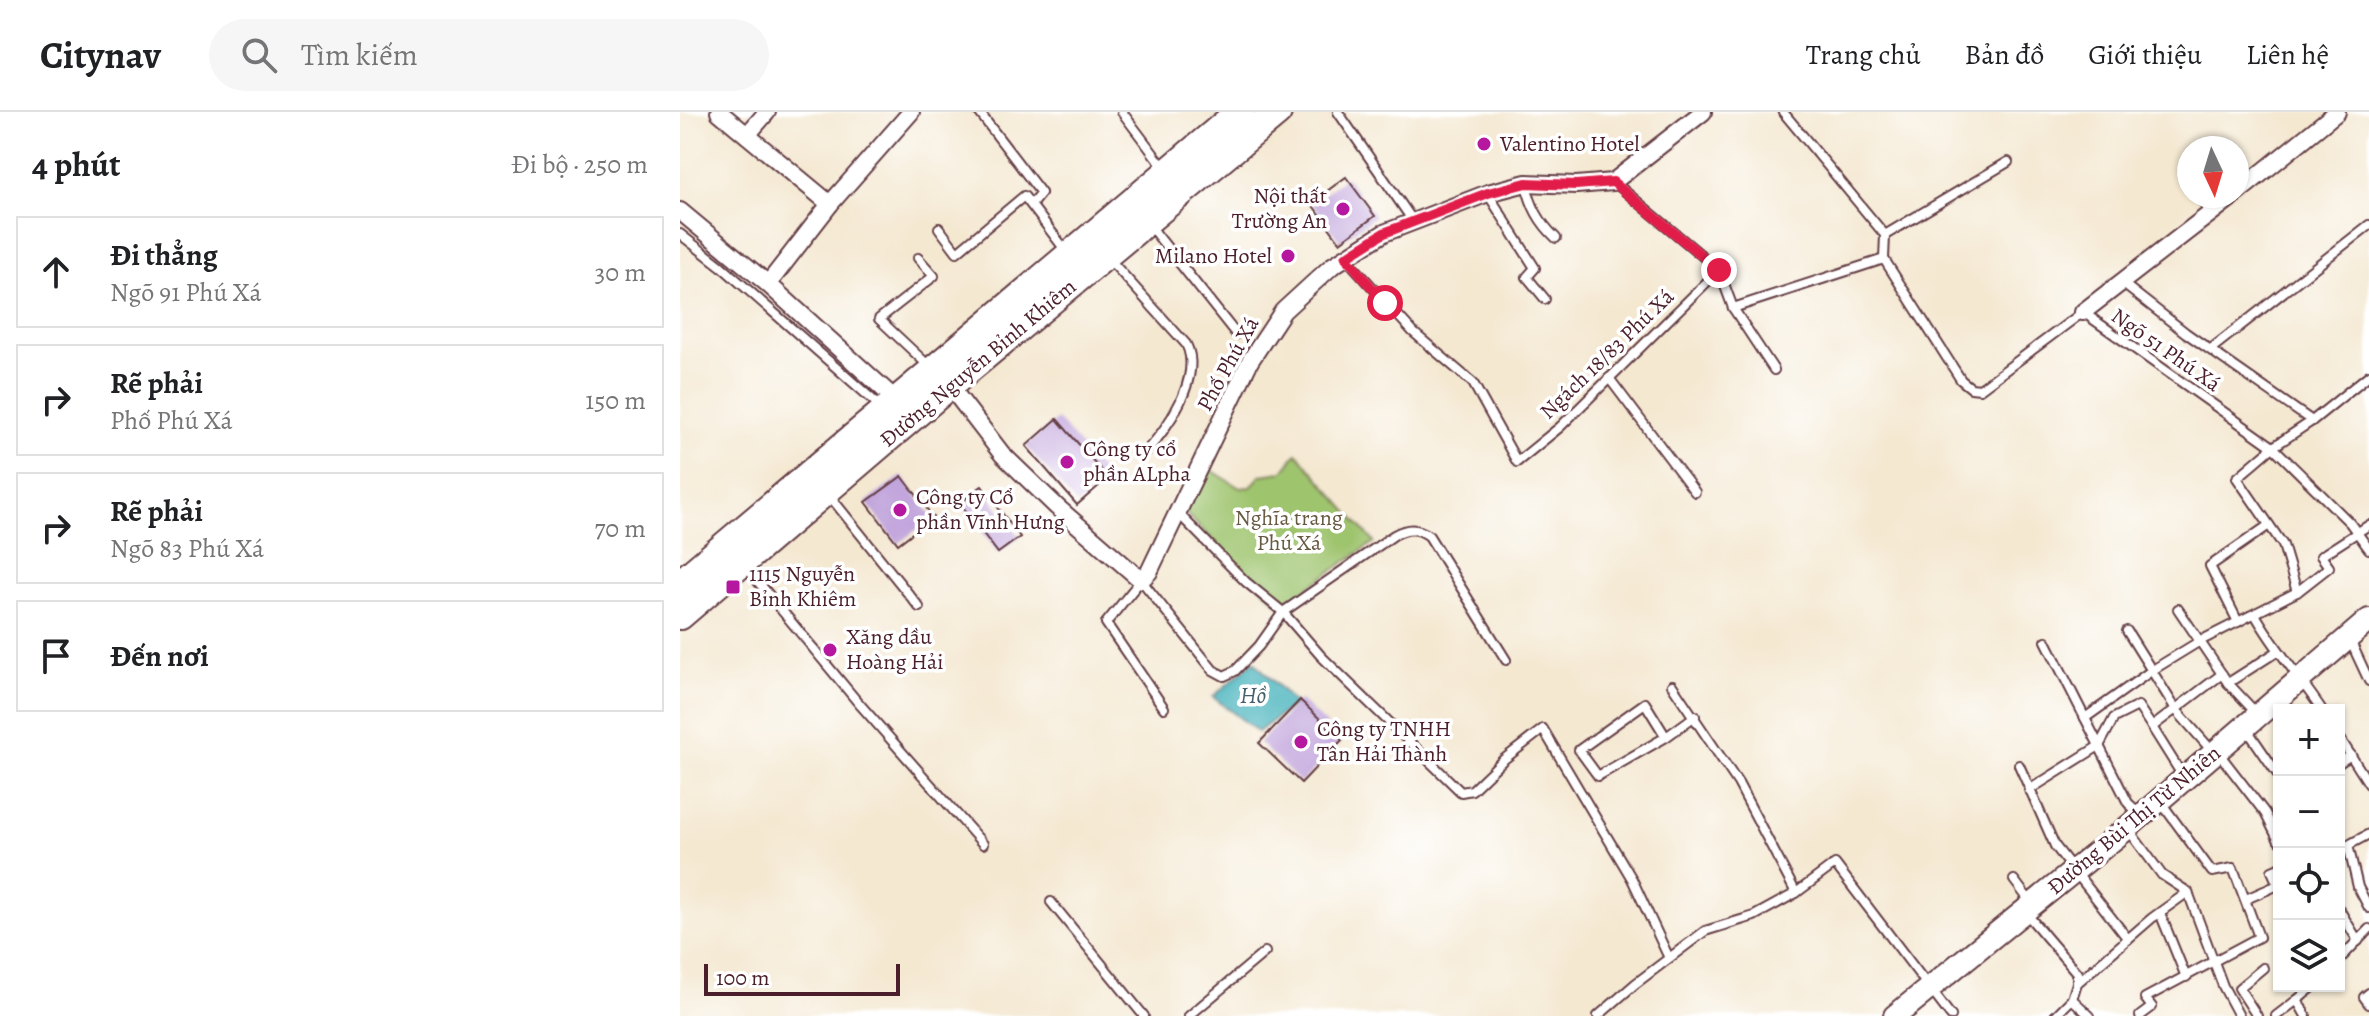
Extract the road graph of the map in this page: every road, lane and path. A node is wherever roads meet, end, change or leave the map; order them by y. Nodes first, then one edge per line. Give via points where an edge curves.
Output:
1 (719, 112) edge
2 (767, 112) edge
3 (979, 112) edge
4 (1122, 112) edge
5 (1240, 112) edge
6 (1277, 112) edge
7 (1338, 112) edge
8 (1703, 112) edge
9 (1783, 112) edge
10 (2337, 112) edge
11 (909, 113) edge
12 (747, 135) junction
13 (2008, 162) dead end
14 (1168, 172) junction
15 (1613, 182) junction
16 (1526, 183) junction
17 (2249, 183) edge
18 (1488, 193) junction
19 (830, 204) junction
20 (1031, 205) junction
21 (2207, 208) edge
22 (2218, 208) edge
23 (680, 211) edge
24 (2210, 214) junction
25 (1413, 221) junction
26 (1147, 222) junction
27 (2369, 225) edge
28 (939, 228) dead end
29 (680, 234) edge
30 (1885, 235) junction
31 (1556, 238) dead end
32 (1069, 254) junction
33 (1106, 257) junction
34 (1346, 257) junction
35 (918, 258) dead end
36 (1884, 259) junction
37 (1719, 270) junction
38 (2122, 283) junction
39 (768, 284) junction
40 (1545, 299) dead end
41 (1733, 308) junction
42 (2083, 312) junction
43 (1236, 334) dead end
44 (2211, 349) junction
45 (1774, 370) dead end
46 (2369, 375) edge
47 (941, 378) junction
48 (1609, 378) junction
49 (891, 406) junction
50 (2312, 421) junction
51 (2273, 447) junction
52 (1144, 453) dead end
53 (826, 491) junction
54 (1695, 492) dead end
55 (1178, 513) junction
56 (2269, 525) junction
57 (2369, 525) edge
58 (2358, 534) junction
59 (2369, 549) edge
60 (742, 563) junction
61 (682, 579) edge
62 (1141, 580) junction
63 (2297, 592) junction
64 (919, 607) dead end
65 (2178, 609) dead end
66 (1283, 612) junction
67 (2255, 614) junction
68 (680, 615) edge
69 (2369, 620) edge
70 (2238, 622) junction
71 (2127, 631) dead end
72 (2348, 638) junction
73 (2046, 641) dead end
74 (2200, 641) junction
75 (2278, 651) junction
76 (1506, 660) dead end
77 (2151, 671) junction
78 (2222, 674) junction
79 (2301, 678) junction
80 (2369, 681) edge
81 (2228, 683) junction
82 (1672, 685) dead end
83 (2318, 704) edge
84 (1164, 708) dead end
85 (2177, 711) junction
86 (1695, 716) junction
87 (2085, 718) junction
88 (2252, 722) junction
89 (2152, 727) junction
90 (1666, 737) junction
91 (2099, 746) junction
92 (2345, 746) edge
93 (2217, 751) junction
94 (2351, 755) junction
95 (2345, 759) edge
96 (2273, 764) edge
97 (2019, 765) dead end
98 (2185, 779) junction
99 (2369, 782) edge
100 (2029, 790) junction
101 (2160, 800) junction
102 (2135, 822) junction
103 (2273, 829) edge
104 (2369, 834) edge
105 (983, 844) dead end
106 (2348, 845) junction
107 (2343, 848) edge
108 (2076, 870) junction
109 (2014, 880) dead end
110 (2273, 888) edge
111 (2188, 892) junction
112 (1796, 893) junction
113 (2246, 899) junction
114 (1051, 902) dead end
115 (2028, 908) junction
116 (2369, 908) edge
117 (2160, 913) junction
118 (2345, 919) edge
119 (2369, 929) edge
120 (2128, 939) junction
121 (2358, 941) junction
122 (1265, 952) dead end
123 (2345, 954) edge
124 (1669, 958) junction
125 (2214, 962) junction
126 (2263, 968) dead end
127 (2186, 977) junction
128 (2077, 983) junction
129 (1928, 988) junction
130 (2307, 992) edge
131 (2369, 993) edge
132 (2072, 999) junction
133 (2297, 1000) junction
134 (2369, 1004) edge
135 (1144, 1016) edge
136 (1189, 1016) edge
137 (1598, 1016) edge
138 (1895, 1016) edge
139 (1951, 1016) edge
140 (2055, 1016) edge
141 (2090, 1016) edge
142 (2140, 1016) edge
143 (2239, 1016) edge
144 (2257, 1016) edge
145 (2276, 1016) edge
146 (2306, 1016) edge

1 - 12 street
2 - 12 street
3 - 20 lane via 1041,193
4 - 14 lane
5 - 14 highway
6 - 26 highway, Đường Nguyễn Bỉnh Khiêm
7 - 25 lane
8 - 15 street
9 - 30 lane
10 - 17 street
11 - 19 street
12 - 19 street
13 - 30 lane
14 - 32 highway
15 - 16 street, Phố Phú Xá
15 - 37 lane
16 - 18 street, Phố Phú Xá
16 - 31 lane via 1531,205
18 - 25 street, Phố Phú Xá
18 - 40 lane via 1535,268 1527,277
19 - 39 street
20 - 28 lane via 1024,196 957,252
20 - 32 lane
21 - 24 lane
22 - 24 street
23 - 39 street
24 - 38 street
25 - 34 street, Phố Phú Xá
26 - 33 highway, Đường Nguyễn Bỉnh Khiêm
26 - 43 lane
27 - 44 lane
29 - 49 lane
30 - 36 lane
32 - 47 highway
33 - 47 highway, Đường Nguyễn Bỉnh Khiêm
33 - 52 lane via 1190,353 1180,402 1160,438
34 - 48 lane, Ngách 18/83 Phú Xá via 1413,332 1473,383 1517,462
34 - 55 street, Phố Phú Xá via 1283,311 1250,361
35 - 47 lane via 934,276 879,319
36 - 41 lane
36 - 42 lane, Ngõ 51 Phú Xá via 1971,388 1980,389
37 - 41 lane
37 - 48 lane, Ngách 18/83 Phú Xá
38 - 42 street
38 - 44 lane
39 - 49 street
41 - 45 lane
42 - 51 lane, Ngõ 51 Phú Xá
44 - 50 lane
46 - 50 lane
47 - 49 highway
47 - 53 highway, Đường Nguyễn Bỉnh Khiêm
47 - 62 street via 1002,454
48 - 54 lane
49 - 61 highway
50 - 51 lane
51 - 56 lane via 2237,478
51 - 58 lane, Ngõ 51 Phú Xá
53 - 60 highway, Đường Nguyễn Bỉnh Khiêm
53 - 64 lane
55 - 62 street, Phố Phú Xá
55 - 66 lane
56 - 63 lane via 2283,545
56 - 70 lane via 2210,566
57 - 58 lane
58 - 59 lane, Ngõ 51 Phú Xá
58 - 63 lane via 2321,556 2329,567
60 - 68 highway, Đường Nguyễn Bỉnh Khiêm
60 - 105 lane
62 - 66 lane via 1213,670 1224,676 1259,646
62 - 84 lane via 1106,623
63 - 67 lane
65 - 74 lane
66 - 76 lane via 1394,535 1412,529 1429,536
66 - 124 lane via 1461,792 1472,790 1543,729 1632,879
67 - 70 lane
67 - 75 lane
69 - 72 street, Đường Bùi Thị Từ Nhiên
70 - 74 lane
71 - 77 lane
72 - 79 street, Đường Bùi Thị Từ Nhiên
72 - 80 lane
73 - 87 lane
74 - 77 lane
74 - 78 lane
75 - 79 lane
75 - 81 lane
77 - 85 lane
77 - 87 lane
78 - 81 lane
78 - 85 lane
79 - 83 lane
79 - 88 street, Đường Bùi Thị Từ Nhiên
81 - 88 lane
82 - 86 lane
85 - 89 lane
85 - 93 lane
86 - 90 lane
86 - 112 lane via 1738,783
87 - 91 lane
88 - 93 street, Đường Bùi Thị Từ Nhiên
88 - 96 lane
89 - 91 lane via 2138,706 2114,718
89 - 98 lane
90 - 90 lane via 1598,776 1579,750 1645,703
91 - 100 lane
91 - 102 lane
92 - 94 lane
93 - 98 street, Đường Bùi Thị Từ Nhiên
93 - 103 lane
94 - 95 lane
94 - 99 lane
97 - 100 lane
98 - 101 street, Đường Bùi Thị Từ Nhiên
100 - 108 lane via 2055,846
101 - 102 street, Đường Bùi Thị Từ Nhiên
101 - 113 lane via 2212,872 2233,868
102 - 108 street, Đường Bùi Thị Từ Nhiên
102 - 111 lane via 2162,875
104 - 106 lane
106 - 107 lane
106 - 116 lane
108 - 115 street, Đường Bùi Thị Từ Nhiên
108 - 120 lane
109 - 115 lane
110 - 113 lane
111 - 117 lane
111 - 125 lane
112 - 124 lane via 1754,916 1705,931
112 - 129 lane via 1835,864
113 - 125 lane via 2259,937
114 - 135 lane
115 - 128 lane via 2077,973
115 - 129 street, Đường Bùi Thị Từ Nhiên
117 - 120 lane
117 - 127 lane
118 - 121 lane
119 - 121 lane
120 - 128 lane
121 - 123 lane
122 - 136 lane
124 - 137 lane
125 - 127 lane
125 - 143 lane
126 - 144 lane via 2239,988
127 - 142 lane via 2145,998 2152,1007
128 - 132 lane
129 - 138 street, Đường Bùi Thị Từ Nhiên
129 - 139 lane
130 - 133 lane
131 - 134 lane via 2364,997
132 - 140 lane
132 - 141 lane
133 - 145 lane
133 - 146 lane

